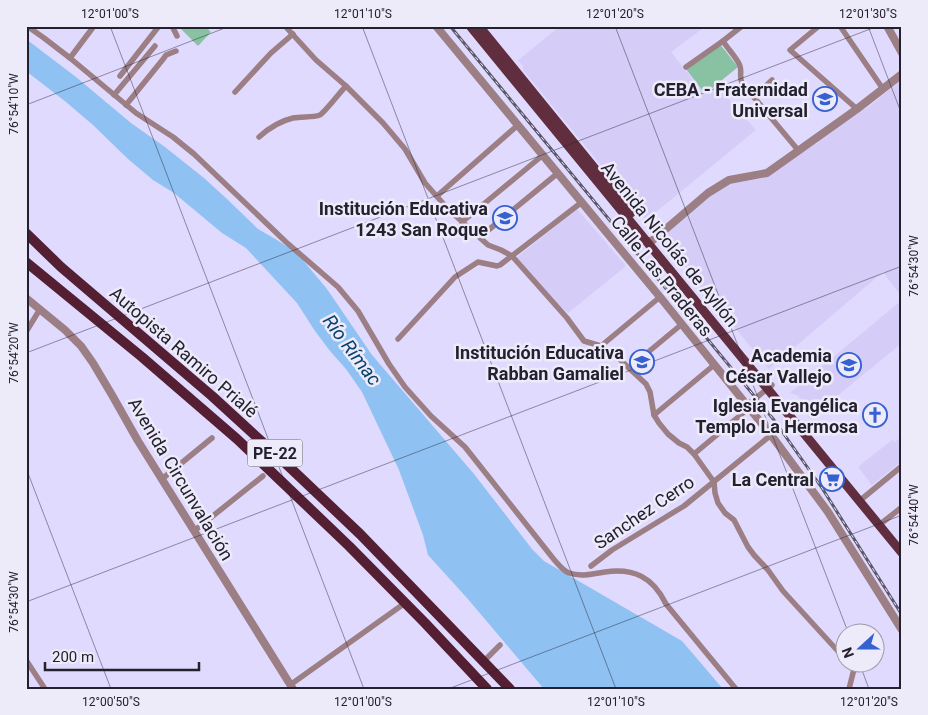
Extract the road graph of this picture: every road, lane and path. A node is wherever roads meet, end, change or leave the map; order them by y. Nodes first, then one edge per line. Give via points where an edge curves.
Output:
1 (94, 26) edge
2 (159, 26) edge
3 (172, 26) edge
4 (285, 26) edge
5 (436, 26) edge
6 (470, 26) edge
7 (479, 26) edge
8 (742, 26) edge
9 (819, 26) edge
10 (840, 26) edge
11 (887, 26) edge
12 (30, 27) edge
13 (292, 34) junction
14 (177, 36) dead end
15 (723, 41) junction
16 (155, 46) dead end
17 (176, 51) dead end
18 (902, 53) edge
19 (70, 58) junction
20 (686, 67) dead end
21 (902, 74) edge
22 (120, 76) dead end
23 (772, 80) dead end
24 (346, 86) junction
25 (883, 89) junction
26 (235, 92) dead end
27 (114, 95) junction
28 (754, 97) junction
29 (126, 105) junction
30 (857, 109) junction
31 (518, 124) junction
32 (259, 137) dead end
33 (798, 150) junction
34 (543, 155) junction
35 (558, 173) junction
36 (437, 196) junction
37 (582, 202) junction
38 (462, 222) junction
39 (486, 232) dead end
40 (26, 233) edge
41 (650, 241) junction
42 (26, 242) edge
43 (512, 256) junction
44 (26, 261) edge
45 (61, 267) junction
46 (660, 297) junction
47 (26, 298) edge
48 (40, 309) junction
49 (682, 324) junction
50 (26, 332) edge
51 (398, 339) dead end
52 (601, 346) junction
53 (714, 365) junction
54 (629, 368) junction
55 (770, 387) junction
56 (748, 407) junction
57 (654, 415) junction
58 (771, 435) junction
59 (212, 438) dead end
60 (694, 454) junction
61 (902, 466) edge
62 (263, 476) dead end
63 (162, 479) junction
64 (714, 482) junction
65 (863, 498) junction
66 (902, 507) edge
67 (883, 522) junction
68 (194, 531) junction
69 (902, 545) edge
70 (902, 553) edge
71 (591, 566) dead end
72 (405, 603) junction
73 (902, 630) edge
74 (500, 645) dead end
75 (836, 650) edge
76 (26, 660) edge
77 (484, 661) junction
78 (853, 672) edge
79 (291, 687) edge
80 (45, 689) edge
81 (487, 689) edge
82 (510, 689) edge
83 (736, 689) edge
84 (848, 689) edge

1 - 19 street
2 - 22 street
3 - 14 street
4 - 13 street
5 - 31 street, Calle Las Praderas
6 - 41 main road, Avenida Nicolás de Ayllón
7 - 41 main road, Avenida Nicolás de Ayllón
8 - 15 street
9 - 30 street via 790,50
10 - 25 street
11 - 18 street
12 - 19 street
13 - 24 street
13 - 26 street
15 - 20 street
15 - 28 street via 741,67 740,79
16 - 27 street
17 - 29 street via 164,58
19 - 27 street
21 - 25 street
23 - 28 street
24 - 32 street via 322,114 288,120
24 - 36 street via 405,149 425,183
25 - 30 street
27 - 29 street
28 - 33 street
29 - 83 street via 194,154 338,287 358,311 405,387 469,451 563,569 582,576 615,571 639,574 657,589
30 - 33 street
31 - 34 street, Calle Las Praderas
31 - 36 street
33 - 41 street via 766,173 729,180 708,193
34 - 35 street, Calle Las Praderas
34 - 38 street
35 - 37 street, Calle Las Praderas
35 - 39 street
36 - 38 street
37 - 43 street
37 - 46 street, Calle Las Praderas
38 - 43 street via 488,245
40 - 45 highway, Autopista Ramiro Prialé / PE-22
41 - 55 main road, Avenida Nicolás de Ayllón
42 - 45 highway
43 - 51 street via 497,266 478,262 455,277
43 - 52 street via 584,340
44 - 72 highway, Autopista Ramiro Prialé / PE-22 via 237,439
45 - 77 highway, Autopista Ramiro Prialé / PE-22 via 282,460 360,534
46 - 49 street, Calle Las Praderas
46 - 52 street
47 - 48 street, Avenida Circunvalación
48 - 50 street
48 - 63 street, Avenida Circunvalación via 86,354
49 - 53 street, Calle Las Praderas
49 - 54 street
52 - 54 street
53 - 56 street, Calle Las Praderas
53 - 57 street
54 - 57 street via 646,384
55 - 56 street
55 - 65 main road, Avenida Nicolás de Ayllón
55 - 70 main road, Avenida Nicolás de Ayllón
56 - 58 street, Calle Las Praderas
56 - 60 street
57 - 60 street via 668,434
58 - 64 street, Sanchez Cerro
58 - 73 street, Calle Las Praderas via 828,512
59 - 63 street
60 - 64 street
61 - 65 street
62 - 68 street
63 - 68 street, Avenida Circunvalación
64 - 71 street, Sanchez Cerro via 684,506
64 - 75 street via 718,502 734,520 748,547
65 - 67 main road, Avenida Nicolás de Ayllón
66 - 67 street
67 - 69 main road, Avenida Nicolás de Ayllón
68 - 79 street, Avenida Circunvalación
72 - 79 street
72 - 81 highway, Autopista Ramiro Prialé / PE-22
74 - 77 street
76 - 80 street
77 - 82 highway, Autopista Ramiro Prialé / PE-22
78 - 84 street

